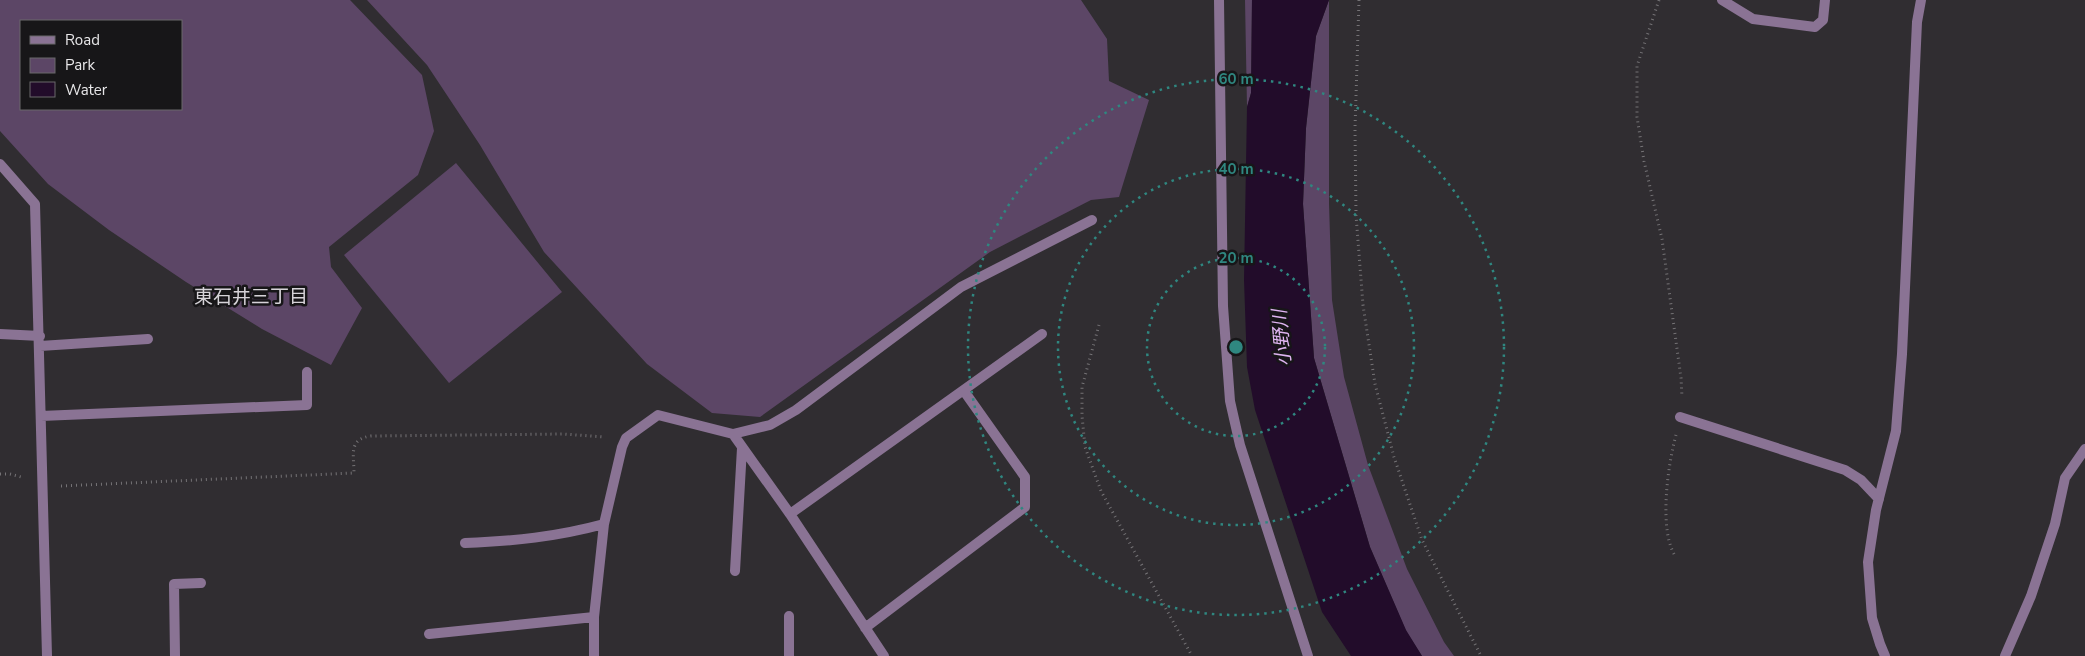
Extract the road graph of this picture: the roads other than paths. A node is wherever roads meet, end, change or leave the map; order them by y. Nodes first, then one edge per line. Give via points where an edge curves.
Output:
1 (1219, 0) edge
2 (1722, 0) edge
3 (1825, 0) edge
4 (1921, 0) edge
5 (0, 164) edge
6 (1092, 220) dead end
7 (0, 334) edge
8 (1042, 334) dead end
9 (148, 339) dead end
10 (40, 341) junction
11 (306, 372) dead end
12 (964, 390) junction
13 (41, 416) junction
14 (1680, 417) road end
15 (733, 434) junction
16 (742, 448) junction
17 (2085, 449) edge
18 (1879, 499) junction
19 (790, 514) junction
20 (604, 524) junction
21 (465, 543) dead end
22 (735, 571) dead end
23 (201, 582) dead end
24 (789, 616) dead end
25 (594, 617) junction
26 (865, 628) junction
27 (429, 634) dead end
28 (47, 656) edge
29 (175, 656) edge
30 (594, 656) edge
31 (789, 656) edge
32 (884, 656) edge
33 (1308, 656) edge
34 (1885, 656) edge
35 (2005, 656) edge

1 - 33 street via 1223,306 1230,401 1246,464
2 - 3 street via 1753,20 1815,27 1823,20
4 - 18 street via 1917,22 1896,431
5 - 10 street via 35,204
6 - 15 street via 961,287 796,410 770,425
7 - 10 street
8 - 12 street
9 - 10 street
10 - 13 street
11 - 13 street via 307,405
12 - 19 street
12 - 26 street via 1025,477 1025,507
13 - 28 street
14 - 18 street via 1845,470 1862,480
15 - 16 street
15 - 20 street via 658,415 626,438
16 - 19 street
16 - 22 street
17 - 35 street via 2065,478 2055,524 2031,596
18 - 34 street via 1868,562 1872,618
19 - 26 street
20 - 21 street via 532,540
20 - 25 street
23 - 29 street via 174,584
24 - 31 street
25 - 27 street
25 - 30 street
26 - 32 street

